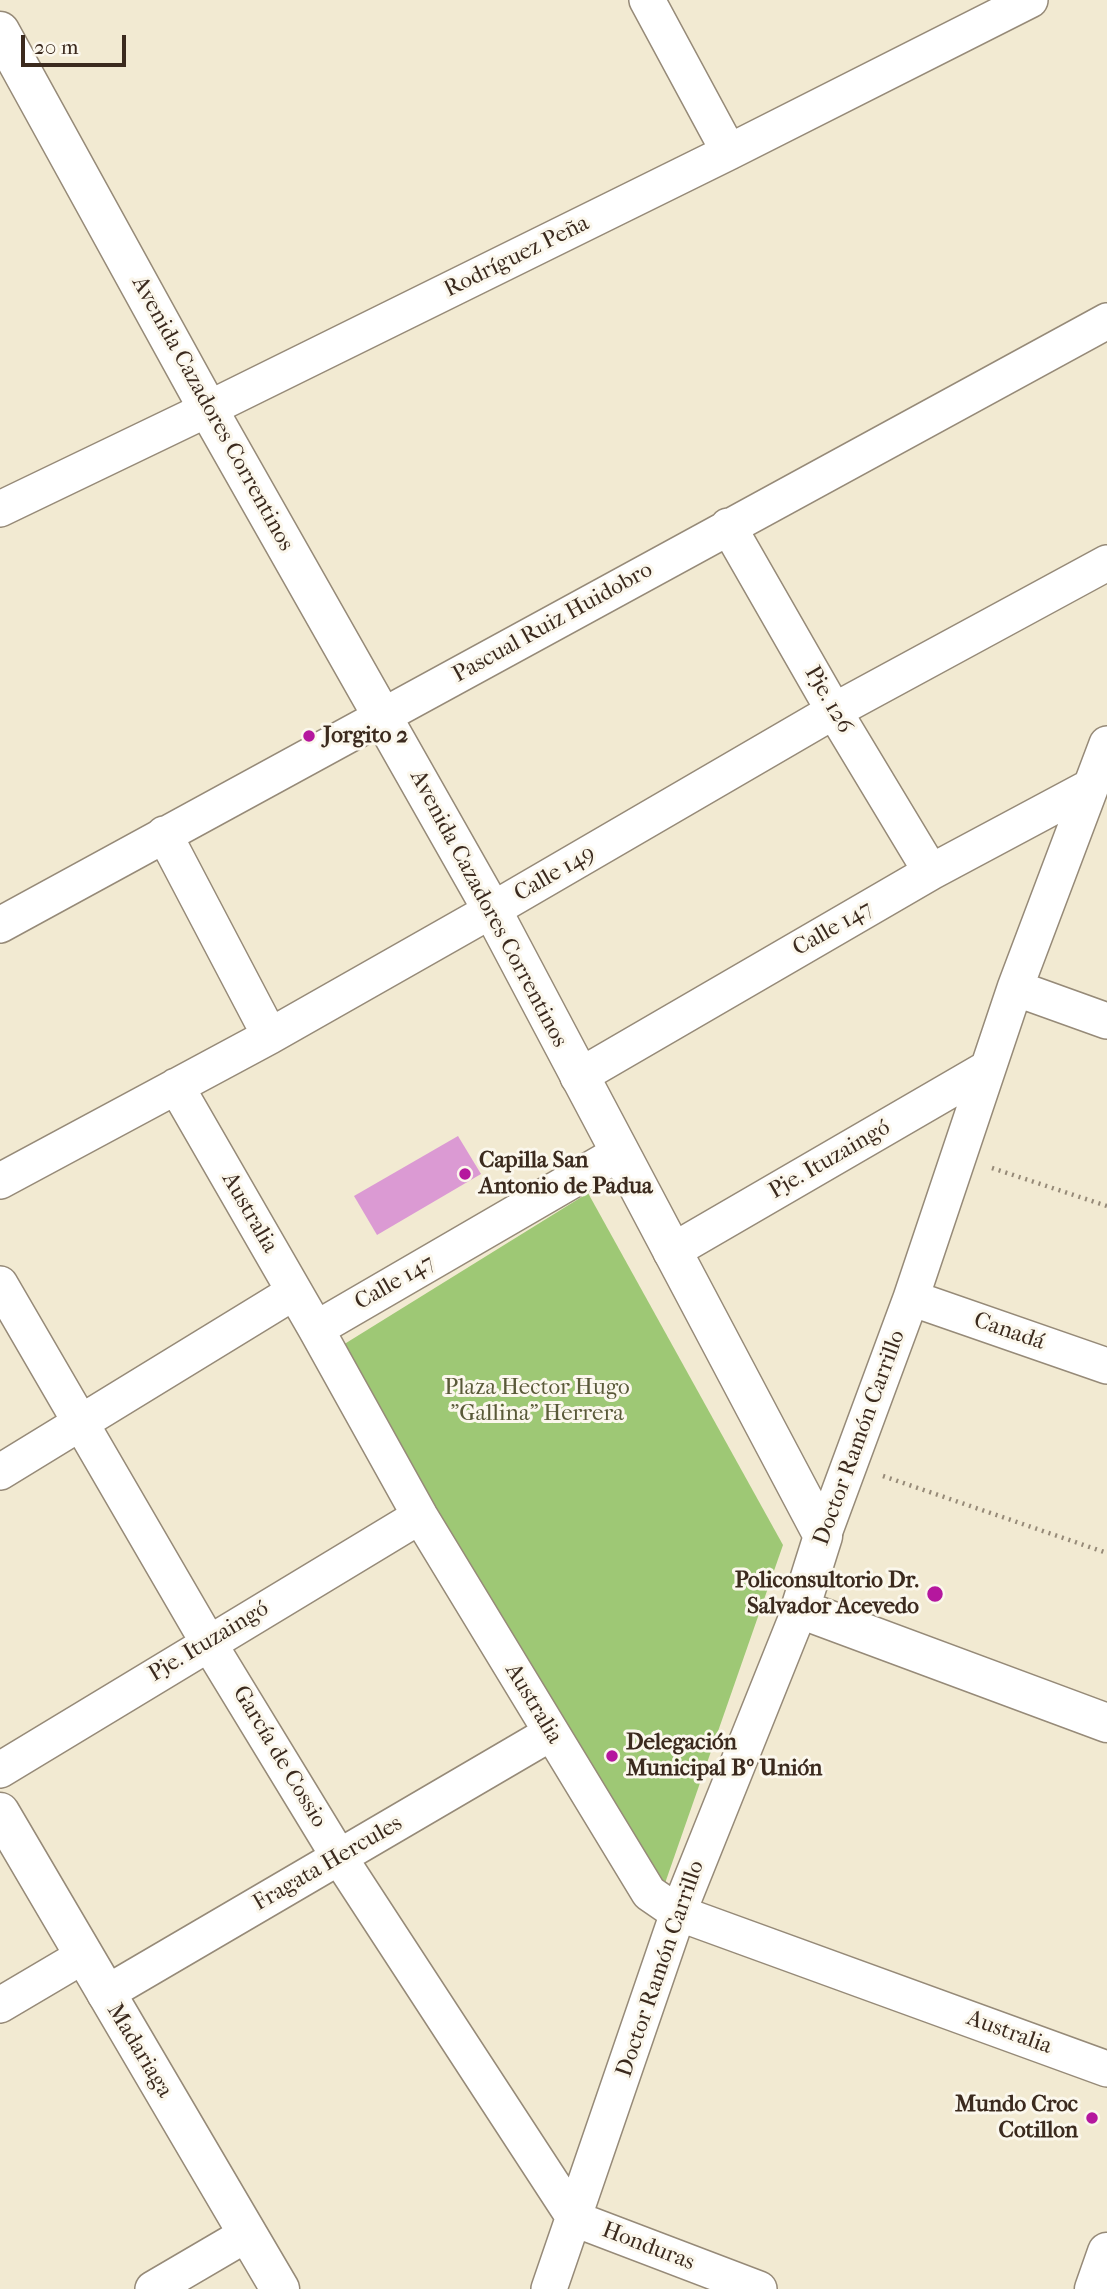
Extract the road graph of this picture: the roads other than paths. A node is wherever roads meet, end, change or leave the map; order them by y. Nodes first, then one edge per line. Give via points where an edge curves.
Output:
1 (647, 0) edge
2 (1030, 0) edge
3 (0, 32) edge
4 (729, 152) junction
5 (1107, 321) edge
6 (208, 409) junction
7 (0, 509) edge
8 (728, 526) junction
9 (1107, 563) edge
10 (834, 711) junction
11 (383, 716) junction
12 (1107, 744) edge
13 (1090, 787) junction
14 (164, 834) junction
15 (931, 872) junction
16 (492, 910) junction
17 (0, 925) edge
18 (1016, 988) junction
19 (1107, 1021) edge
20 (270, 1036) junction
21 (988, 1068) junction
22 (578, 1077) junction
23 (176, 1086) junction
24 (619, 1153) junction
25 (0, 1181) edge
26 (671, 1252) junction
27 (0, 1284) edge
28 (294, 1292) junction
29 (911, 1298) junction
30 (316, 1329) junction
31 (1107, 1366) edge
32 (83, 1423) junction
33 (0, 1472) edge
34 (420, 1516) junction
35 (823, 1536) junction
36 (800, 1609) junction
37 (208, 1642) junction
38 (1107, 1723) edge
39 (551, 1732) junction
40 (0, 1770) edge
41 (0, 1812) edge
42 (339, 1857) junction
43 (678, 1913) junction
44 (83, 1956) junction
45 (106, 1994) junction
46 (0, 2005) edge
47 (1107, 2069) edge
48 (575, 2219) junction
49 (247, 2234) junction
50 (1107, 2252) edge
51 (153, 2289) edge
52 (280, 2289) edge
53 (550, 2289) edge
54 (759, 2289) edge
55 (1094, 2289) edge

1 - 4 street
2 - 4 street, Rodríguez Peña
3 - 6 street, Avenida Cazadores Correntinos
4 - 6 street, Rodríguez Peña
5 - 8 street, Pascual Ruiz Huidobro
6 - 7 street, Rodríguez Peña
6 - 11 street, Avenida Cazadores Correntinos
8 - 10 street, Pje. 126
8 - 11 street, Pascual Ruiz Huidobro
9 - 10 street, Calle 149
10 - 15 street, Pje. 126
10 - 16 street, Calle 149
11 - 14 street, Pascual Ruiz Huidobro
11 - 16 street, Avenida Cazadores Correntinos
12 - 13 street, Doctor Ramón Carrillo
13 - 15 street, Calle 147
13 - 18 street, Doctor Ramón Carrillo
14 - 17 street, Pascual Ruiz Huidobro
14 - 20 street
15 - 22 street, Calle 147
16 - 20 street, Calle 149
16 - 22 street, Avenida Cazadores Correntinos
18 - 19 street
18 - 21 street, Doctor Ramón Carrillo
20 - 23 street, Calle 149
21 - 26 street, Pje. Ituzaingó
21 - 29 street, Doctor Ramón Carrillo
22 - 24 street, Avenida Cazadores Correntinos
23 - 25 street, Calle 149
23 - 28 street, Australia
24 - 26 street, Avenida Cazadores Correntinos
24 - 30 street, Calle 147
26 - 35 street, Avenida Cazadores Correntinos
27 - 32 street, García de Cossio
28 - 30 street, Australia
28 - 32 street
29 - 31 street, Canadá
29 - 35 street, Doctor Ramón Carrillo
30 - 34 street, Australia
32 - 33 street
32 - 37 street, García de Cossio
34 - 37 street, Pje. Ituzaingó
34 - 39 street, Australia
35 - 36 street, Doctor Ramón Carrillo
36 - 38 street
36 - 43 street, Doctor Ramón Carrillo
37 - 40 street, Pje. Ituzaingó
37 - 42 street, García de Cossio
39 - 42 street, Fragata Hercules
39 - 43 street, Australia via 649,1894
41 - 44 street, Madariaga
42 - 45 street, Fragata Hercules
42 - 48 street, García de Cossio
43 - 47 street, Australia
43 - 48 street, Doctor Ramón Carrillo
44 - 45 street, Madariaga
44 - 46 street
45 - 49 street, Madariaga
48 - 53 street, Doctor Ramón Carrillo
48 - 54 street, Honduras
49 - 51 street
49 - 52 street, Madariaga
50 - 55 street

